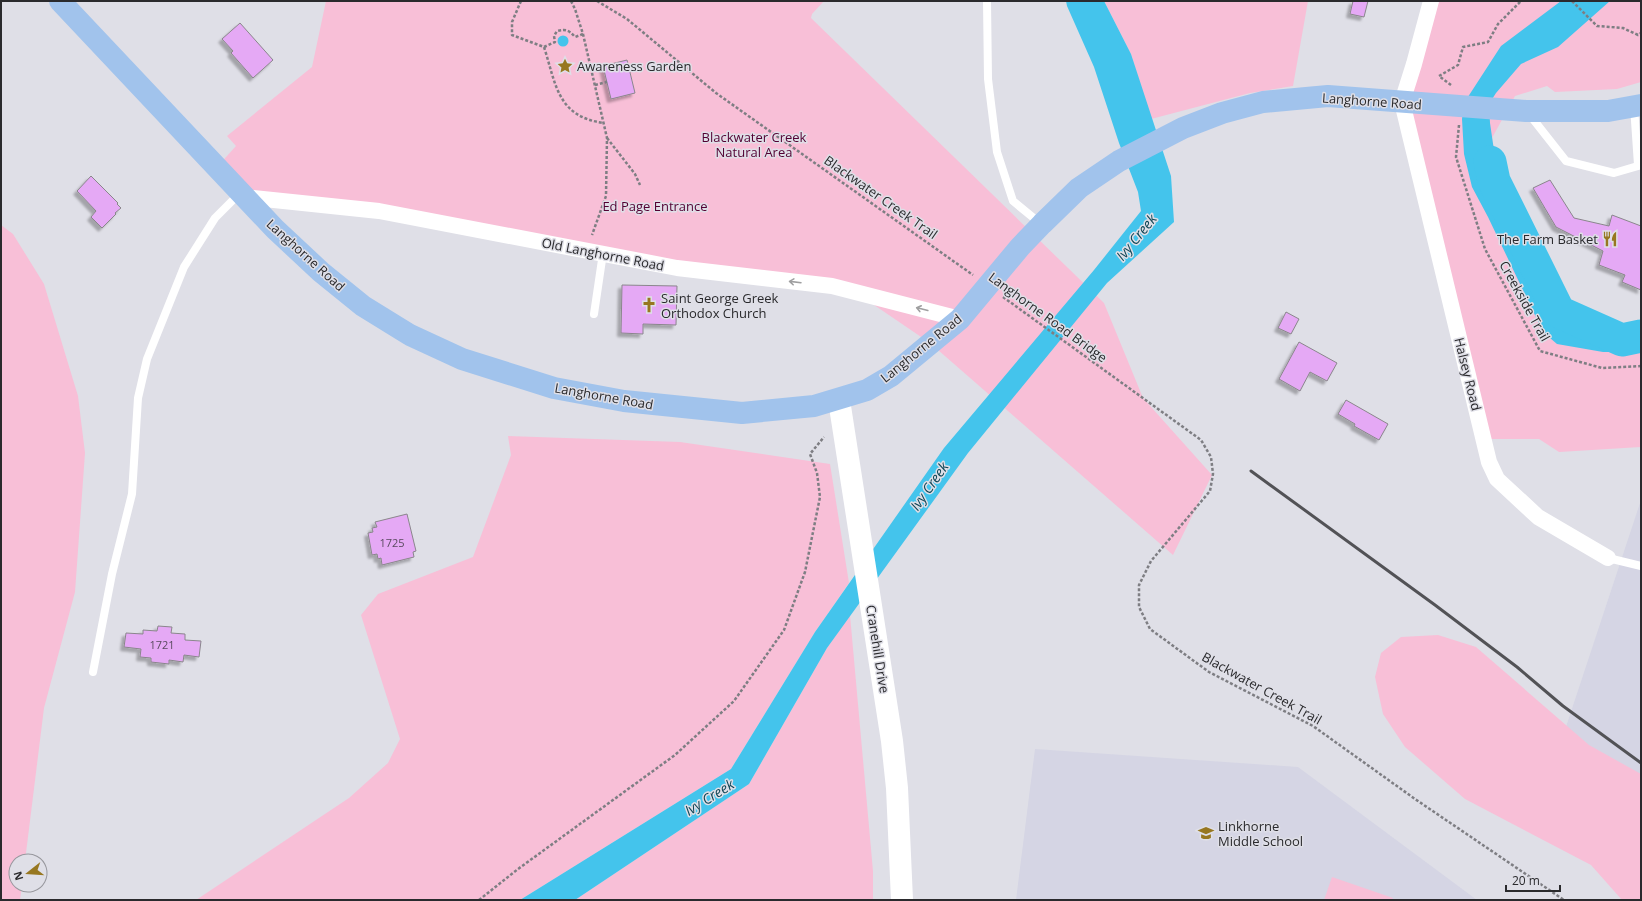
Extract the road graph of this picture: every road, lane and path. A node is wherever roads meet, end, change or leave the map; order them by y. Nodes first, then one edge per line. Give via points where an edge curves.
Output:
1 (60, 1) edge
2 (521, 1) edge
3 (571, 1) edge
4 (597, 1) edge
5 (987, 1) edge
6 (1431, 1) edge
7 (1522, 1) edge
8 (1572, 1) edge
9 (1641, 33) edge
10 (583, 34) junction
11 (544, 47) junction
12 (607, 82) dead end
13 (595, 85) junction
14 (1454, 87) dead end
15 (1410, 103) junction
16 (1637, 105) edge
17 (1526, 110) junction
18 (1459, 120) dead end
19 (604, 123) junction
20 (607, 138) junction
21 (1640, 165) edge
22 (640, 185) dead end
23 (243, 195) junction
24 (1042, 224) junction
25 (595, 252) junction
26 (941, 252) joint
27 (979, 280) dead end
28 (998, 293) dead end
29 (594, 314) dead end
30 (960, 319) junction
31 (1641, 366) edge
32 (1143, 398) joint
33 (839, 400) junction
34 (825, 436) dead end
35 (1608, 558) joint
36 (1641, 566) edge
37 (92, 672) dead end
38 (479, 900) edge
39 (902, 900) edge
40 (1564, 900) edge

1 - 23 main road, Langhorne Road
2 - 11 path via 512,22 512,35
3 - 10 path
4 - 26 path, Blackwater Creek Trail via 627,19 716,93
5 - 24 lane via 988,79 997,152 1013,201
6 - 15 street via 1414,64
7 - 14 path via 1498,24 1488,42 1464,47 1458,65 1439,76
8 - 9 path via 1597,26 1623,28 1638,35
10 - 11 path via 575,37 569,30 557,31 554,36 555,42
10 - 13 path
11 - 19 path via 556,88 566,105 582,118
12 - 13 path
13 - 19 path
15 - 17 main road, Langhorne Road
15 - 24 main road, Langhorne Road via 1328,96 1262,102 1222,113 1183,128 1119,161 1079,188
15 - 35 street, Halsey Road via 1489,462 1498,480 1538,516
16 - 17 main road, Langhorne Road via 1608,111
16 - 21 lane
17 - 21 lane via 1566,161 1614,173
18 - 31 path, Creekside Trail via 1456,157 1485,249 1540,351 1602,368
19 - 20 path
20 - 22 path via 635,174
20 - 25 path via 606,196
23 - 25 street, Old Langhorne Road via 379,211
23 - 33 main road, Langhorne Road via 321,272 363,306 410,335 462,359 554,388 677,408 742,413 814,406
23 - 37 lane via 215,218 184,267 148,359 138,398 132,494
24 - 30 main road, Langhorne Road
25 - 29 lane
30 -> 25 street, Old Langhorne Road via 832,286 677,268
26 - 27 path, Langhorne Road Bridge
28 - 32 path, Langhorne Road Bridge
30 - 33 main road, Langhorne Road via 891,376 867,390
32 - 40 path, Blackwater Creek Trail via 1201,440 1210,457 1213,474 1210,491 1151,561 1139,585 1140,607 1150,629 1209,672 1313,726
33 - 39 main road, Cranehill Drive via 892,741 897,788
34 - 38 path via 810,454 817,472 820,497 805,572 784,630 734,701 675,755
35 - 36 lane, Halsey Road

